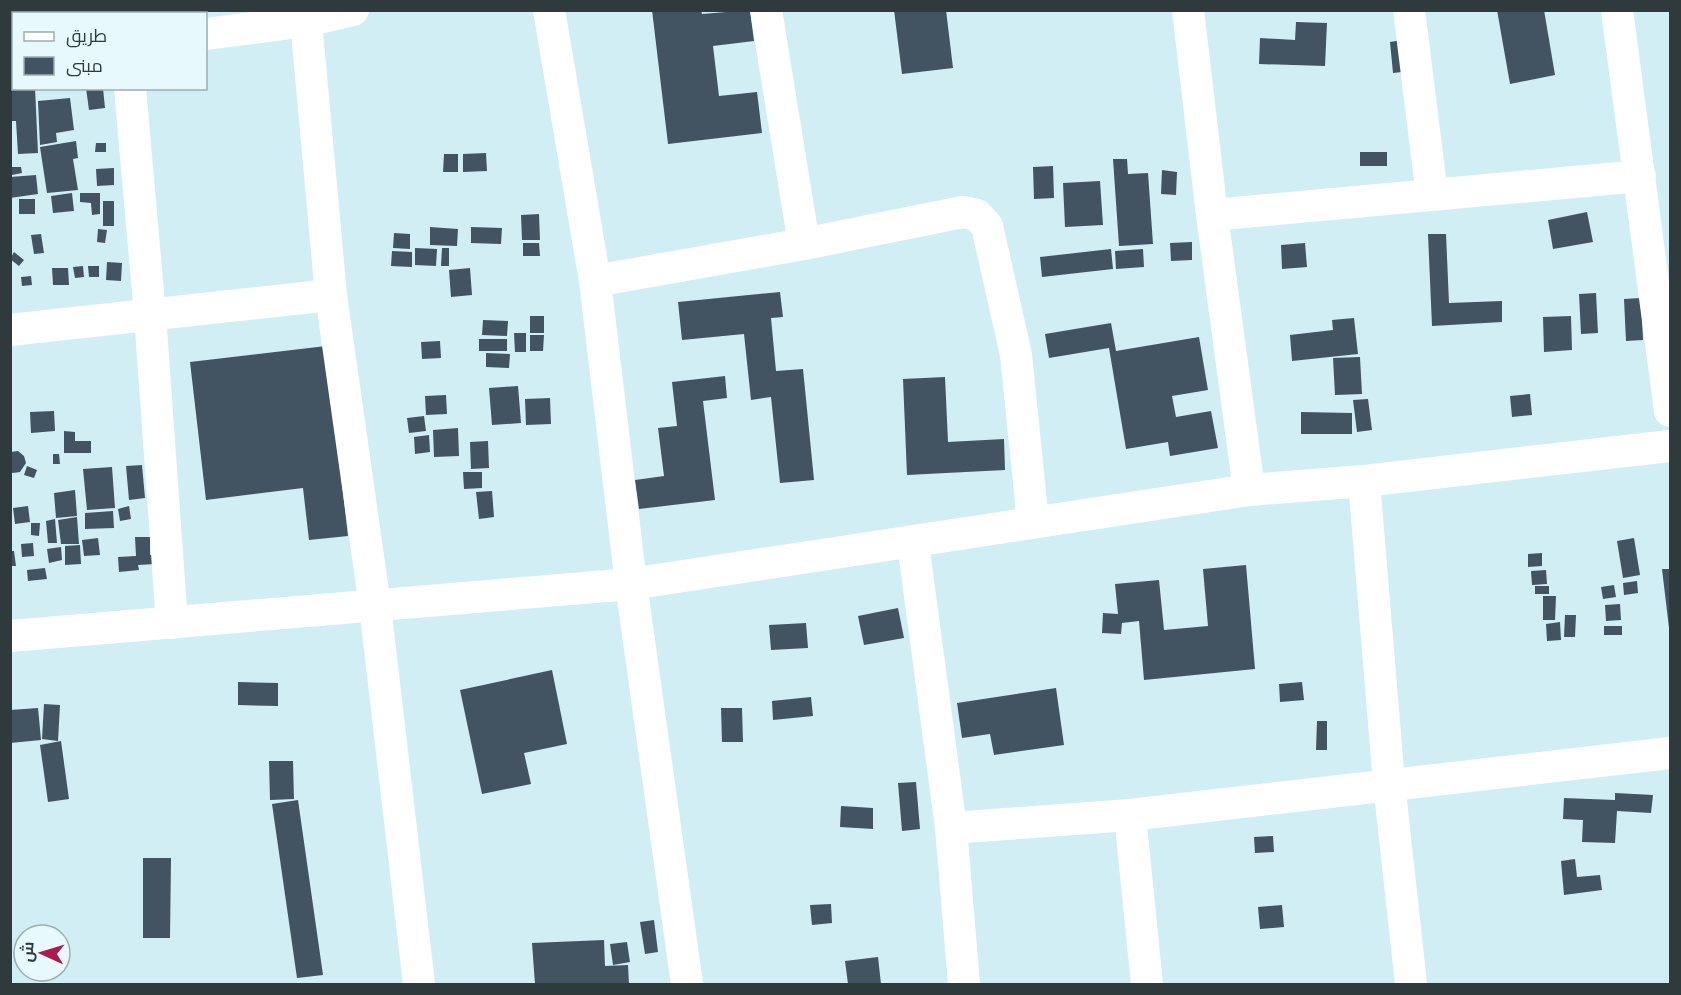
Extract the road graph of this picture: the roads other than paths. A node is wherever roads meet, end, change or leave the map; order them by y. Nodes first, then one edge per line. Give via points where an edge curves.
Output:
1 (353, 10) edge
2 (549, 10) edge
3 (766, 10) edge
4 (1188, 10) edge
5 (1409, 10) edge
6 (1617, 10) edge
7 (306, 21) junction
8 (207, 34) edge
9 (130, 90) edge
10 (1640, 176) junction
11 (1432, 195) junction
12 (1212, 215) junction
13 (804, 244) junction
14 (595, 281) junction
15 (332, 295) junction
16 (150, 315) junction
17 (10, 330) edge
18 (1671, 411) edge
19 (1671, 446) edge
20 (1364, 481) junction
21 (1250, 490) junction
22 (1033, 522) junction
23 (913, 543) junction
24 (631, 584) junction
25 (375, 606) junction
26 (172, 623) junction
27 (10, 636) edge
28 (1671, 753) edge
29 (1389, 783) junction
30 (1130, 814) junction
31 (951, 828) junction
32 (419, 984) edge
33 (687, 984) edge
34 (964, 984) edge
35 (1147, 984) edge
36 (1411, 984) edge

1 - 7 street
2 - 14 street
3 - 13 street
4 - 12 street
5 - 11 street
6 - 10 street
7 - 8 street
7 - 15 street
9 - 16 street
10 - 11 street
10 - 18 street
11 - 12 street
12 - 21 street
13 - 14 street
13 - 22 street via 963,212 977,215 987,226 1016,355
14 - 24 street
15 - 16 street
15 - 25 street
16 - 17 street
16 - 26 street
19 - 20 street
20 - 21 street
20 - 29 street
21 - 22 street
22 - 23 street
23 - 24 street
23 - 31 street
24 - 25 street
24 - 33 street
25 - 26 street
25 - 32 street
26 - 27 street
28 - 29 street
29 - 30 street
29 - 36 street
30 - 31 street
30 - 35 street
31 - 34 street

